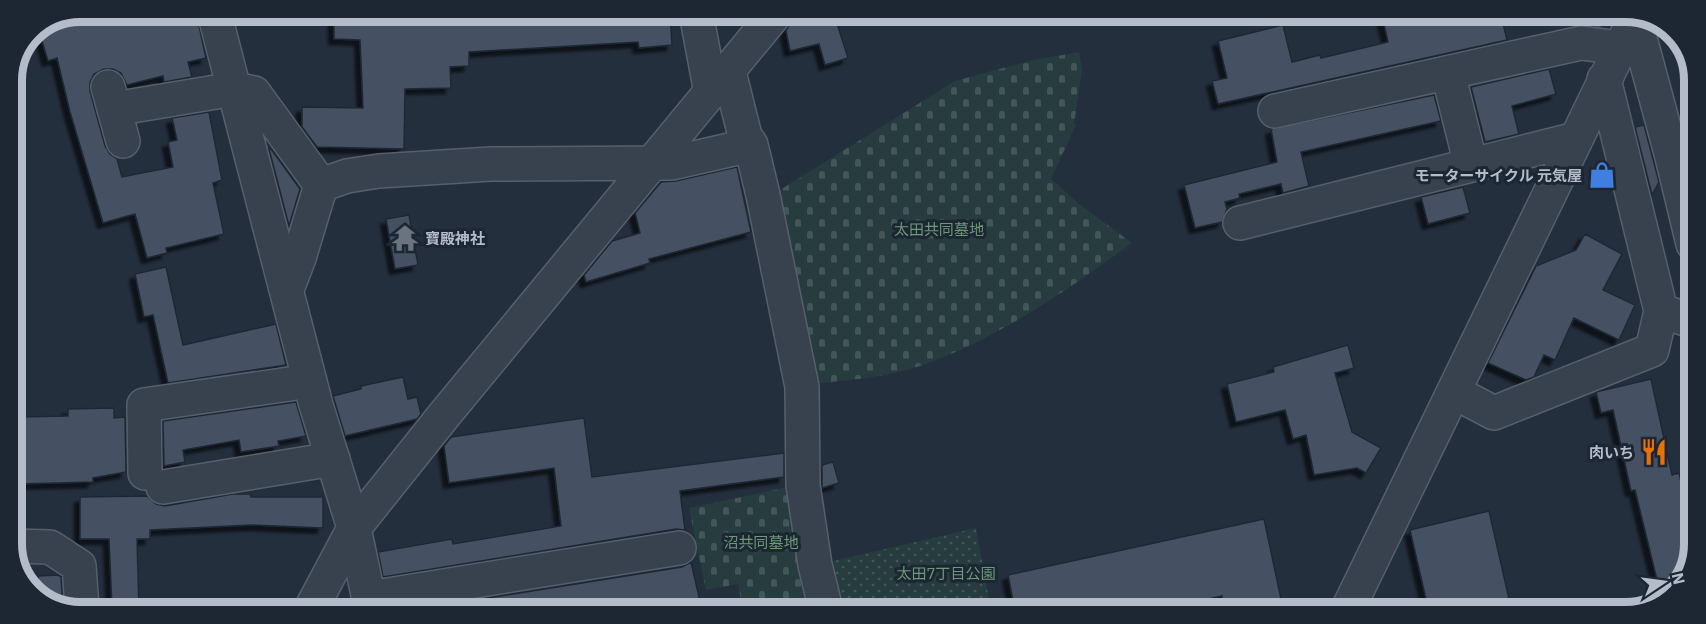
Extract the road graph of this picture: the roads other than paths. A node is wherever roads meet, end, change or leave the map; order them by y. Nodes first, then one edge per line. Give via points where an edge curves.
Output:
1 (217, 22) edge
2 (699, 22) edge
3 (769, 22) edge
4 (1632, 23) edge
5 (1638, 24) edge
6 (1620, 48) junction
7 (1448, 73) junction
8 (1604, 79) junction
9 (720, 82) junction
10 (234, 89) junction
11 (1275, 111) dead end
12 (1576, 139) junction
13 (123, 141) dead end
14 (751, 145) junction
15 (1683, 154) edge
16 (653, 162) junction
17 (1471, 165) junction
18 (321, 185) junction
19 (1240, 223) dead end
20 (287, 289) junction
21 (1660, 311) junction
22 (1684, 318) edge
23 (310, 381) junction
24 (1454, 392) junction
25 (333, 459) junction
26 (354, 528) junction
27 (23, 546) edge
28 (679, 548) dead end
29 (82, 602) edge
30 (315, 602) edge
31 (370, 602) edge
32 (376, 602) edge
33 (824, 602) edge
34 (1351, 602) edge

1 - 10 street
2 - 9 street
3 - 9 street
4 - 6 street
5 - 15 street
6 - 7 street via 1581,43
6 - 8 street
7 - 11 street
7 - 17 street
8 - 12 street
8 - 21 street
9 - 14 street
9 - 16 street
10 - 13 street via 111,98
10 - 18 street via 254,93
10 - 20 street
12 - 17 street
12 - 24 street
14 - 16 street via 672,163
14 - 33 street via 802,387 803,484
16 - 18 street via 491,164 379,171
16 - 26 street
17 - 19 street
18 - 20 street
20 - 23 street
21 - 22 street
21 - 24 street via 1652,350 1494,413
23 - 25 street
23 - 25 street via 144,405 154,480
24 - 34 street
25 - 26 street
26 - 30 street
26 - 31 street
27 - 29 street via 50,546 79,567
28 - 32 street

